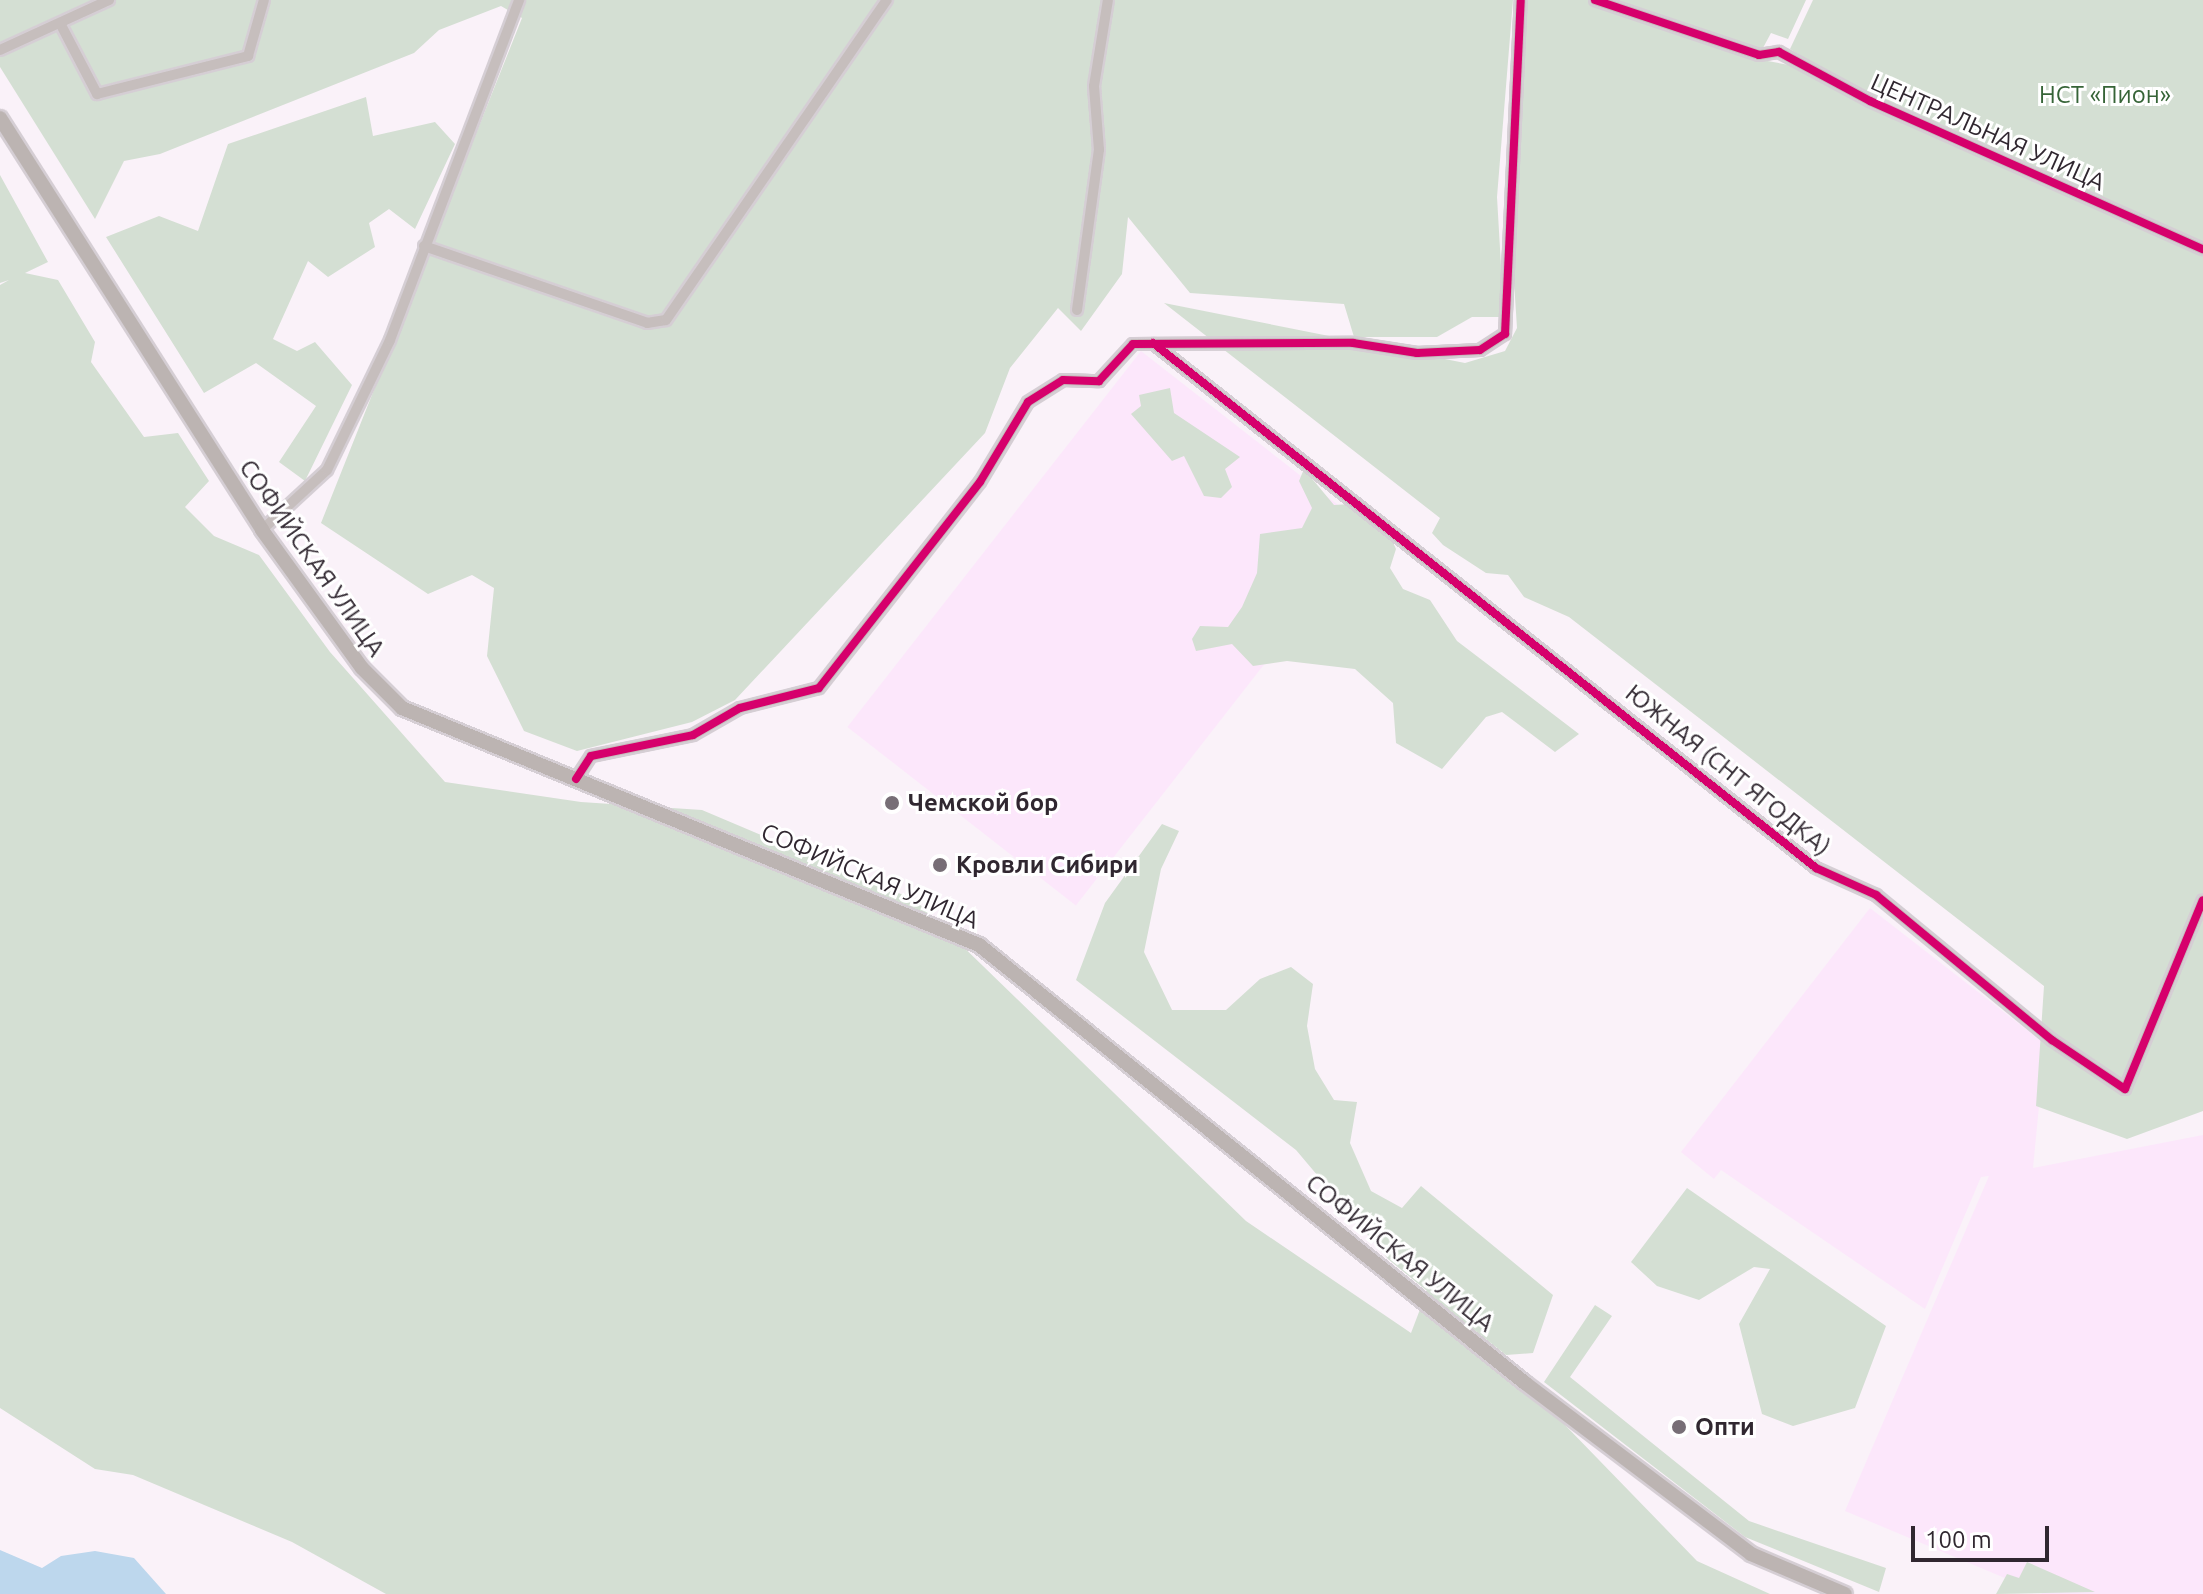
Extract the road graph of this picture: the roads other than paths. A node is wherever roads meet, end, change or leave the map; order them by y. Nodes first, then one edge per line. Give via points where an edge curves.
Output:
1 (109, 0) edge
2 (264, 0) edge
3 (519, 0) edge
4 (887, 0) edge
5 (1108, 0) edge
6 (1521, 0) edge
7 (1595, 0) edge
8 (61, 25) junction
9 (0, 50) edge
10 (0, 118) edge
11 (424, 246) junction
12 (2203, 249) edge
13 (1077, 310) dead end
14 (1153, 343) junction
15 (262, 530) junction
16 (576, 779) junction
17 (2203, 900) edge
18 (1845, 1594) edge

1 - 8 street
2 - 8 street via 248,56 97,94
3 - 11 street
4 - 11 street via 666,320 647,323
5 - 13 street via 1094,86 1099,150
6 - 14 street via 1505,334 1480,350 1417,353 1353,343
7 - 12 street, ЦЕНТРАЛЬНАЯ УЛИЦА via 1759,55 1779,52 1870,101
8 - 9 street
10 - 15 main road, СОФИЙСКАЯ УЛИЦА
11 - 15 street via 390,340 327,470
14 - 16 street via 1133,344 1099,381 1063,380 1028,402 980,482 819,688 740,708 693,735 591,756
14 - 17 street, ЮЖНАЯ (СНТ ЯГОДКА) via 1816,868 1876,895 2052,1040 2125,1089
15 - 16 main road, СОФИЙСКАЯ УЛИЦА via 362,668 402,708
16 - 18 main road, СОФИЙСКАЯ УЛИЦА via 979,945 1525,1383 1751,1554

